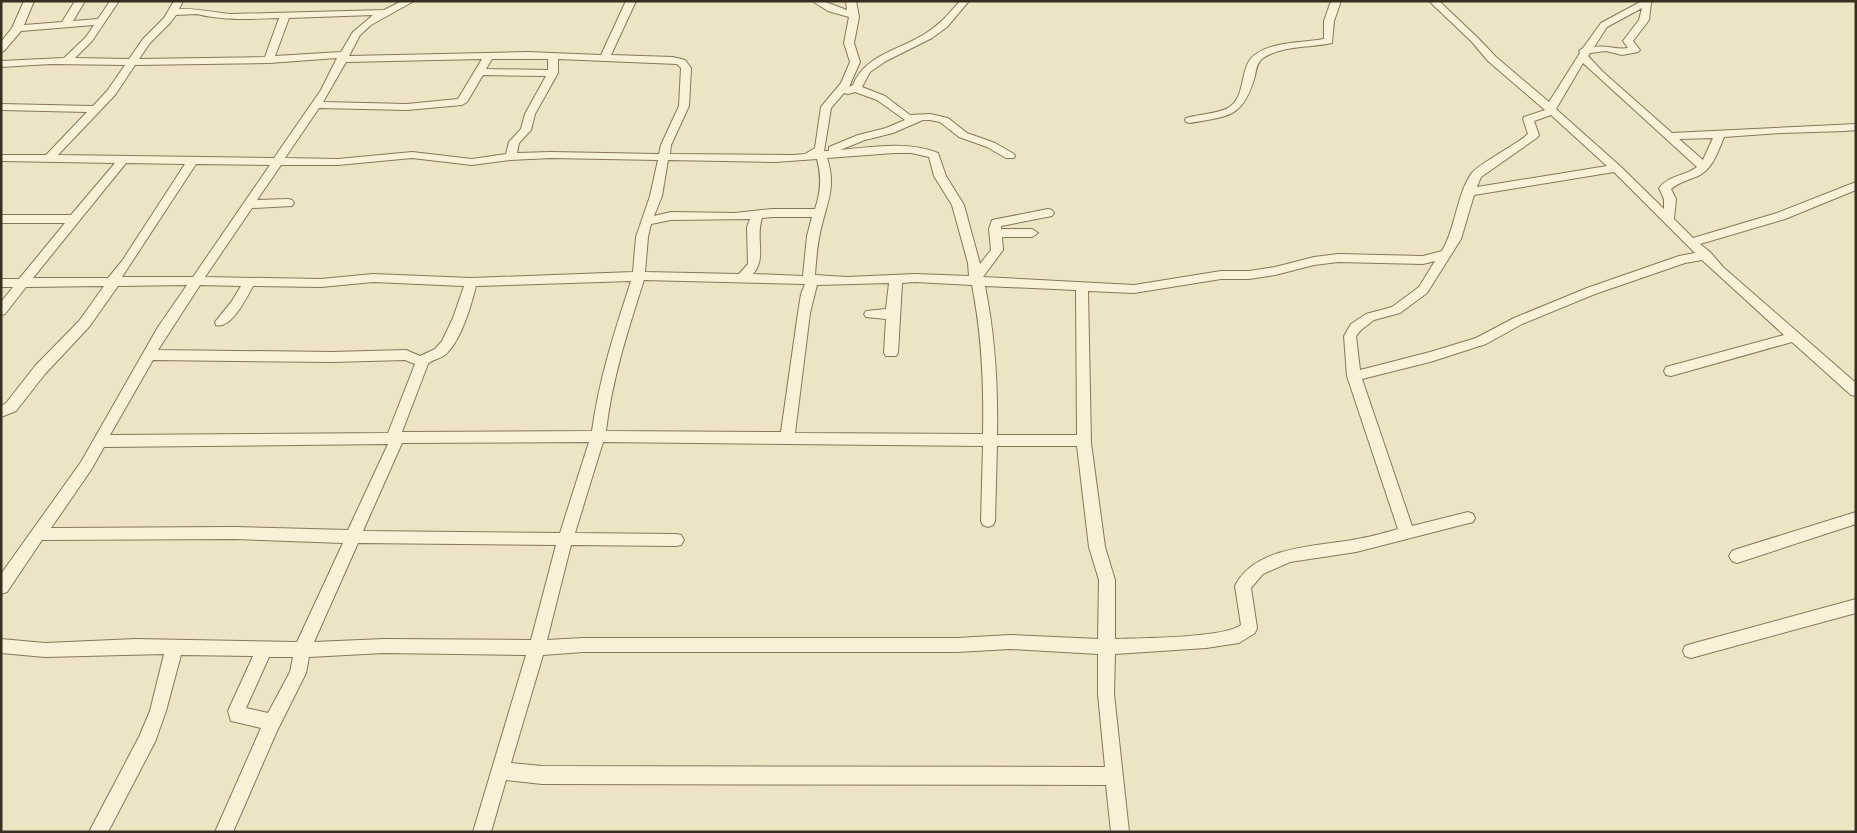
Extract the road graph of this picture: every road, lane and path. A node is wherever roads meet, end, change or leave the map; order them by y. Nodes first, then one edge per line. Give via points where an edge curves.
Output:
1 (29, 1) edge
2 (80, 1) edge
3 (115, 1) edge
4 (179, 1) edge
5 (410, 1) edge
6 (631, 1) edge
7 (816, 1) edge
8 (851, 1) edge
9 (965, 1) edge
10 (1336, 1) edge
11 (1433, 1) edge
12 (1650, 2) edge
13 (387, 11) junction
14 (174, 12) junction
15 (853, 15) junction
16 (285, 16) junction
17 (101, 22) junction
18 (65, 25) junction
19 (17, 29) junction
20 (2, 32) edge
21 (1, 49) edge
22 (1583, 53) junction
23 (538, 56) junction
24 (553, 56) junction
25 (343, 57) junction
26 (488, 57) junction
27 (605, 57) junction
28 (66, 60) junction
29 (269, 60) junction
30 (133, 62) junction
31 (2, 64) edge
32 (480, 72) junction
33 (536, 73) junction
34 (553, 73) junction
35 (855, 88) junction
36 (838, 92) junction
37 (315, 106) junction
38 (1, 107) edge
39 (96, 109) junction
40 (1552, 110) junction
41 (920, 118) junction
42 (1190, 120) dead end
43 (1856, 127) edge
44 (1719, 135) junction
45 (1670, 136) junction
46 (816, 155) junction
47 (1010, 156) dead end
48 (512, 157) junction
49 (664, 157) junction
50 (1, 158) edge
51 (49, 158) junction
52 (194, 159) junction
53 (124, 160) junction
54 (278, 160) junction
55 (1704, 167) junction
56 (1616, 168) junction
57 (1856, 186) edge
58 (1469, 192) junction
59 (288, 203) dead end
60 (249, 204) junction
61 (818, 212) junction
62 (1048, 213) dead end
63 (757, 214) junction
64 (1668, 218) junction
65 (1, 219) edge
66 (74, 219) junction
67 (646, 221) junction
68 (996, 233) junction
69 (1032, 233) dead end
70 (1692, 242) junction
71 (1444, 254) junction
72 (1706, 255) junction
73 (639, 276) junction
74 (742, 278) junction
75 (811, 279) junction
76 (896, 279) junction
77 (976, 279) junction
78 (196, 281) junction
79 (113, 282) junction
80 (249, 282) junction
81 (471, 282) junction
82 (1, 283) edge
83 (24, 283) junction
84 (1082, 286) junction
85 (1, 311) edge
86 (870, 314) dead end
87 (892, 314) junction
88 (221, 322) dead end
89 (1796, 336) junction
90 (891, 353) dead end
91 (149, 355) junction
92 (422, 362) junction
93 (1671, 371) dead end
94 (1354, 376) junction
95 (1856, 391) edge
96 (1, 412) edge
97 (598, 436) junction
98 (395, 439) junction
99 (786, 439) junction
100 (989, 440) junction
101 (101, 441) junction
102 (1084, 442) junction
103 (1468, 518) dead end
104 (1856, 518) edge
105 (988, 521) dead end
106 (39, 534) junction
107 (1408, 534) junction
108 (353, 536) junction
109 (565, 539) junction
110 (676, 540) dead end
111 (1737, 556) dead end
112 (1, 587) edge
113 (1856, 606) edge
114 (1, 646) edge
115 (173, 647) junction
116 (536, 647) junction
117 (1105, 647) junction
118 (265, 648) junction
119 (302, 650) junction
120 (1691, 650) dead end
121 (271, 725) junction
122 (500, 771) junction
123 (1114, 776) junction
124 (98, 832) edge
125 (224, 832) edge
126 (482, 832) edge
127 (1120, 832) edge

1 - 19 street
2 - 18 street
3 - 17 street
4 - 14 street
5 - 13 street
6 - 27 street
7 - 15 street
8 - 15 street
9 - 35 street via 944,25 929,36 866,70
10 - 42 street via 1329,22 1329,41 1257,56 1242,102 1236,109
11 - 40 street via 1492,59
12 - 22 street via 1604,25
12 - 22 street via 1644,22 1628,42 1635,50 1622,52 1606,48
13 - 16 street
13 - 25 street via 362,27
14 - 16 street via 198,11 223,17
14 - 30 street via 146,41
15 - 36 street via 849,43 855,62 846,84
16 - 29 street
17 - 18 street
17 - 28 street
18 - 19 street
19 - 20 street
19 - 21 street
22 - 40 street
22 - 45 street via 1599,74
23 - 24 street
23 - 26 street
23 - 33 street
24 - 27 street
24 - 34 street
25 - 26 street
25 - 29 street
25 - 37 street
26 - 32 street
27 - 49 street via 673,60 685,64 684,106
28 - 30 street
28 - 31 street
29 - 30 street
30 - 39 street
32 - 33 street
32 - 37 street via 462,102 407,107
33 - 34 street
34 - 48 street via 530,114 526,130 514,142
35 - 36 street
35 - 41 street via 888,102 906,116
36 - 46 street via 826,107 821,144
37 - 54 street
38 - 39 street
39 - 51 street
40 - 56 street
40 - 58 street via 1528,119 1534,135 1476,175
41 - 46 street
41 - 47 street via 944,120 964,135
43 - 44 street
44 - 45 street
44 - 55 street
45 - 55 street
46 - 49 street via 775,159
46 - 61 street via 828,184
46 - 77 street via 883,150 921,150 934,155 940,176 958,205
48 - 49 street
48 - 54 street via 472,162 412,155 338,162
49 - 67 street via 656,196
50 - 51 street
51 - 53 street
52 - 53 street
52 - 54 street
52 - 79 street
53 - 66 street
54 - 60 street
55 - 64 street via 1669,183 1665,188 1670,199
56 - 58 street
56 - 64 street
57 - 70 street via 1781,216
58 - 71 street via 1455,238
59 - 60 street
60 - 78 street
61 - 63 street
61 - 75 street
62 - 68 street via 999,222 995,224
63 - 67 street via 671,216
63 - 74 street via 753,227 754,265
64 - 70 street
65 - 66 street
66 - 83 street
67 - 73 street
68 - 69 street
68 - 77 street via 997,250
70 - 72 street
71 - 84 street via 1423,260 1338,258 1274,271 1212,276 1134,289
71 - 94 street via 1423,290 1396,310 1370,317 1350,336
72 - 89 street
72 - 94 street via 1683,258 1591,291 1518,321 1481,341
73 - 74 street
73 - 81 street
73 - 97 street via 603,398
74 - 75 street
75 - 76 street
75 - 99 street
76 - 77 street
76 - 87 street
77 - 84 street
77 - 100 street via 986,324 991,385
78 - 79 street
78 - 80 street
78 - 91 street
79 - 83 street
79 - 96 street via 84,324 40,370 12,407
80 - 81 street via 321,283 374,278
80 - 88 street via 237,304
81 - 92 street via 468,296 445,345
82 - 83 street
83 - 85 street
84 - 102 street
86 - 87 street
87 - 90 street
89 - 93 street
89 - 95 street
91 - 92 street via 406,355
91 - 101 street
92 - 98 street
94 - 107 street
97 - 98 street
97 - 99 street
97 - 109 street
98 - 101 street
98 - 108 street
99 - 100 street
100 - 102 street
100 - 105 street
101 - 106 street
102 - 117 street via 1097,547 1107,580
103 - 107 street
104 - 111 street
106 - 108 street
106 - 112 street
107 - 117 street via 1289,556 1258,569 1243,586 1249,628 1239,636
108 - 109 street
108 - 119 street
109 - 110 street
109 - 116 street
113 - 120 street
114 - 115 street via 45,650
115 - 118 street
115 - 124 street via 158,711 146,742
116 - 117 street via 1010,642
116 - 119 street via 384,646
116 - 122 street
117 - 123 street
118 - 119 street
118 - 121 street via 236,711 237,715 263,719
119 - 121 street via 298,673
121 - 125 street
122 - 123 street via 552,775
122 - 126 street
123 - 127 street

